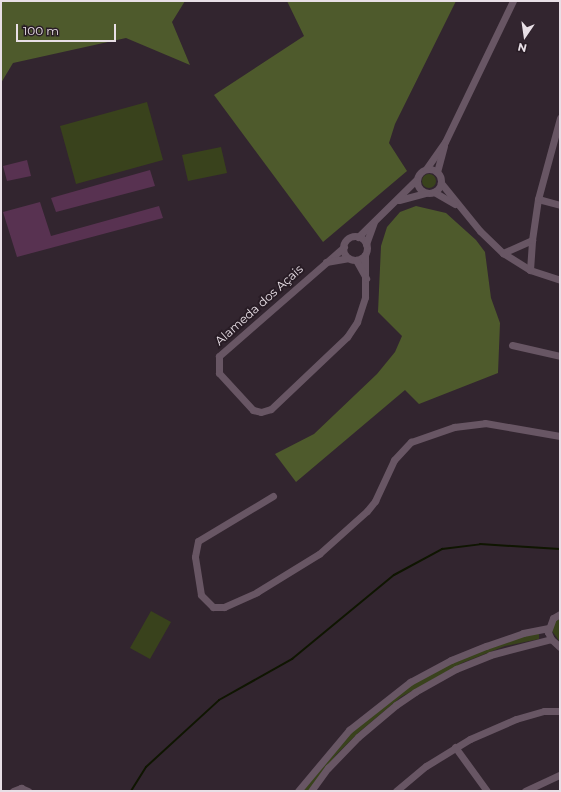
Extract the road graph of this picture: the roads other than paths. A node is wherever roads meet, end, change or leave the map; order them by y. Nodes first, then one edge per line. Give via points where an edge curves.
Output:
1 (513, 1) edge
2 (560, 118) edge
3 (558, 127) edge
4 (445, 142) junction
5 (426, 169) junction
6 (437, 172) junction
7 (416, 180) junction
8 (441, 183) junction
9 (434, 192) junction
10 (425, 193) junction
11 (538, 199) junction
12 (395, 201) junction
13 (560, 205) edge
14 (460, 208) junction
15 (374, 220) junction
16 (358, 237) junction
17 (532, 240) junction
18 (366, 244) junction
19 (344, 247) junction
20 (503, 253) junction
21 (365, 255) junction
22 (348, 258) junction
23 (356, 260) junction
24 (324, 262) junction
25 (530, 270) junction
26 (367, 280) junction
27 (560, 280) edge
28 (512, 345) dead end
29 (560, 356) edge
30 (560, 436) edge
31 (273, 496) dead end
32 (560, 614) edge
33 (549, 628) junction
34 (551, 640) junction
35 (560, 647) edge
36 (560, 711) edge
37 (455, 747) junction
38 (560, 775) edge
39 (13, 791) edge
40 (28, 791) edge
41 (298, 791) edge
42 (311, 791) edge
43 (396, 791) edge
44 (487, 791) edge
45 (525, 791) edge

1 - 4 street
2 - 3 street
3 - 11 street
4 - 5 street
4 - 6 street
5 - 6 street
5 - 7 street via 419,173
6 - 8 street
7 - 10 street via 418,188
7 - 12 street
8 - 9 street
8 - 14 street
9 - 10 street
9 - 14 street
10 - 12 street
11 - 13 street
11 - 17 street
12 - 15 street
14 - 20 street
15 - 16 street
15 - 18 street
16 - 18 street
16 - 19 street via 347,240
17 - 20 street
17 - 25 street
18 - 21 street
19 - 22 street
19 - 24 street
20 - 25 street
21 - 23 street
21 - 26 street
22 - 23 street
22 - 24 street
23 - 26 street
24 - 26 street, Alameda dos Açais via 219,356 219,373 253,410 261,412 271,409 341,344 360,313
25 - 27 street
28 - 29 street
30 - 31 street via 485,423 454,427 411,442 394,460 367,511 319,554 257,592 224,607 213,606 201,595 195,557 198,541
32 - 33 street via 553,618
33 - 34 street
33 - 41 street via 523,633 486,646 450,660 410,682 349,730
34 - 35 street
34 - 42 street via 490,655 456,669 416,692 358,737 328,768
36 - 37 street via 544,711 516,719
37 - 43 street via 426,766
37 - 44 street
38 - 45 street
39 - 40 street via 21,788

